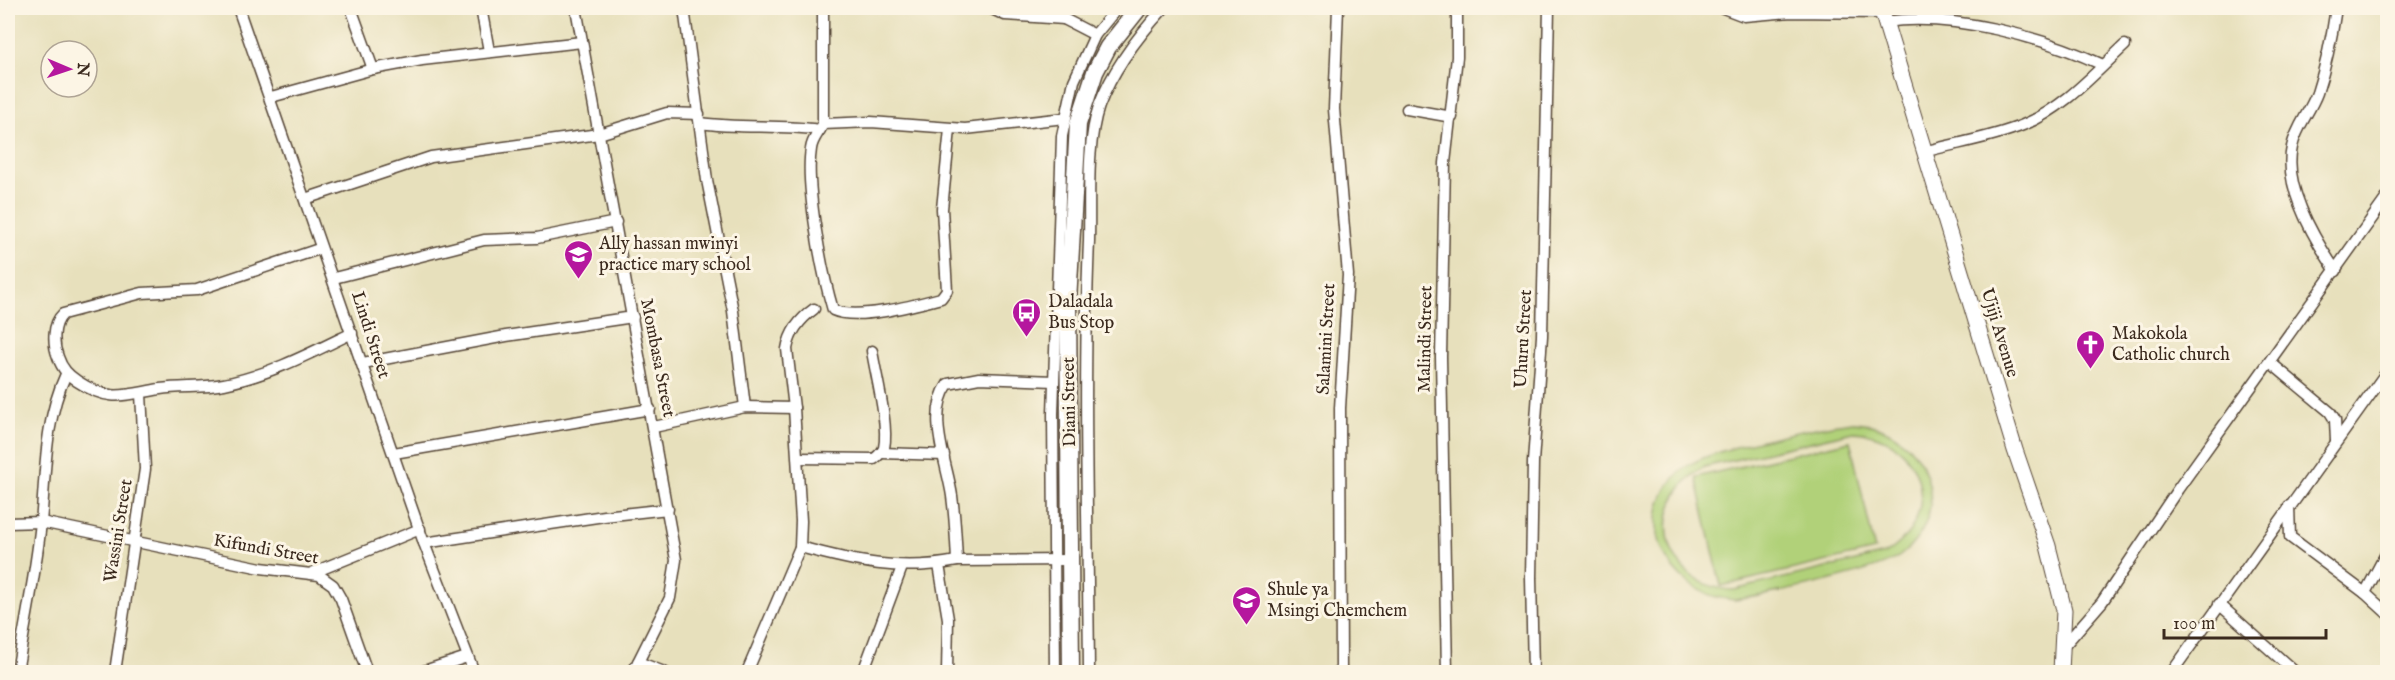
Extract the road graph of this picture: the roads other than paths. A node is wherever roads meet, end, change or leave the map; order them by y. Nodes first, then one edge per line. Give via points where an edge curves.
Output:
1 (238, 8) edge
2 (351, 8) edge
3 (481, 8) edge
4 (576, 8) edge
5 (684, 8) edge
6 (823, 8) edge
7 (990, 8) edge
8 (1049, 8) edge
9 (1117, 8) edge
10 (1138, 8) edge
11 (1164, 8) edge
12 (1338, 8) edge
13 (1457, 8) edge
14 (1550, 8) edge
15 (1723, 8) edge
16 (2336, 8) edge
17 (1883, 14) edge
18 (1065, 20) junction
19 (1095, 35) junction
20 (582, 42) junction
21 (2125, 45) dead end
22 (489, 51) junction
23 (2103, 65) junction
24 (373, 69) junction
25 (271, 97) junction
26 (1407, 109) dead end
27 (1452, 117) junction
28 (700, 118) junction
29 (1069, 122) junction
30 (821, 127) junction
31 (950, 129) junction
32 (599, 134) junction
33 (1923, 152) junction
34 (2388, 196) edge
35 (305, 199) junction
36 (616, 222) junction
37 (319, 249) junction
38 (2336, 271) junction
39 (334, 278) junction
40 (814, 309) dead end
41 (633, 317) junction
42 (352, 333) junction
43 (872, 351) dead end
44 (363, 363) junction
45 (2271, 363) junction
46 (2388, 369) edge
47 (66, 374) junction
48 (1054, 381) junction
49 (141, 394) junction
50 (745, 407) junction
51 (794, 408) junction
52 (650, 409) junction
53 (2359, 409) junction
54 (2330, 412) junction
55 (654, 427) junction
56 (2336, 441) junction
57 (394, 453) junction
58 (881, 453) junction
59 (944, 455) junction
60 (798, 458) junction
61 (2289, 506) junction
62 (668, 509) junction
63 (41, 522) junction
64 (8, 523) edge
65 (420, 529) junction
66 (134, 541) junction
67 (423, 543) junction
68 (800, 548) junction
69 (2388, 550) edge
70 (1061, 560) junction
71 (957, 561) junction
72 (939, 565) junction
73 (902, 567) junction
74 (312, 573) junction
75 (2365, 593) junction
76 (2219, 604) junction
77 (2388, 614) edge
78 (2063, 647) junction
79 (467, 657) junction
80 (636, 667) edge
81 (17, 672) edge
82 (115, 672) edge
83 (367, 672) edge
84 (421, 672) edge
85 (474, 672) edge
86 (664, 672) edge
87 (747, 672) edge
88 (863, 672) edge
89 (947, 672) edge
90 (1055, 672) edge
91 (1071, 672) edge
92 (1089, 672) edge
93 (1341, 672) edge
94 (1447, 672) edge
95 (1533, 672) edge
96 (2061, 672) edge
97 (2172, 672) edge
98 (2295, 672) edge

1 - 25 street, Lindi Street
2 - 24 street
3 - 22 street
4 - 20 street, Mombasa Street
5 - 28 street
6 - 30 street
7 - 18 street via 1005,15
8 - 18 street
9 - 19 street
10 - 29 main road via 1108,47
11 - 92 street, Diani Street via 1140,34 1111,81 1099,106 1092,145 1085,376
12 - 93 street, Salamini Street via 1334,109 1348,275 1340,408
13 - 27 street, Malindi Street
14 - 95 street, Uhuru Street via 1542,336 1533,497
15 - 17 street via 1744,16 1791,12
16 - 38 street via 2316,96 2297,132 2291,166 2305,217
17 - 23 street via 2008,32 2070,50
17 - 33 main road, Ujiji Avenue
18 - 19 street
19 - 29 street via 1074,81
20 - 22 street
20 - 32 street, Mombasa Street
21 - 23 street
22 - 24 street
23 - 33 street via 2070,96 2022,126
24 - 25 street
25 - 35 street, Lindi Street
26 - 27 street
27 - 94 street, Malindi Street via 1444,163 1441,357
28 - 30 street via 728,127
28 - 32 street via 667,113
28 - 50 street
29 - 31 street
29 - 48 street
29 - 70 main road
30 - 31 street via 871,122
30 - 31 street via 813,140 810,158 816,230 828,293 833,310 840,313 932,301 947,290 942,208
32 - 35 street via 430,157
32 - 36 street, Mombasa Street
33 - 78 main road, Ujiji Avenue via 2048,546 2064,610
34 - 38 street
35 - 37 street, Lindi Street
36 - 39 street via 545,237 484,240
36 - 41 street, Mombasa Street
37 - 39 street, Lindi Street
37 - 47 street via 197,290 142,293 63,314 58,318 55,333 57,357
38 - 45 street
39 - 42 street, Lindi Street
40 - 51 street via 802,318 789,339 787,356
41 - 44 street
41 - 52 street, Mombasa Street
42 - 44 street, Lindi Street
42 - 49 street via 246,378
43 - 58 street via 882,411
44 - 57 street, Lindi Street
45 - 54 street
45 - 78 street via 2178,489 2102,602
46 - 53 street
47 - 49 street via 103,396
47 - 63 street via 50,420
48 - 59 street via 979,378 948,384 941,394 939,412
48 - 70 street
49 - 66 street, Wassini Street via 145,469
50 - 51 street
50 - 55 street
51 - 60 street
52 - 55 street, Mombasa Street
52 - 57 street
53 - 54 street via 2344,414
53 - 56 street
54 - 56 street via 2335,420
55 - 62 street, Mombasa Street
56 - 61 street
57 - 65 street, Lindi Street
58 - 59 street
58 - 60 street via 874,459
59 - 71 street
60 - 68 street
61 - 75 street via 2290,537
61 - 76 street
62 - 67 street
62 - 80 street, Mombasa Street via 675,578 670,598
63 - 64 street, Kifundi Street
63 - 66 street, Kifundi Street
63 - 81 street
65 - 67 street, Lindi Street
65 - 74 street
66 - 74 street, Kifundi Street via 261,568
66 - 82 street, Wassini Street
67 - 79 street, Lindi Street
68 - 73 street
68 - 87 street
69 - 75 street
70 - 71 street
70 - 90 street
70 - 91 main road
71 - 72 street
72 - 73 street
72 - 89 street via 948,620
73 - 88 street
74 - 83 street, Kifundi Street via 333,585 341,599
75 - 77 street
76 - 97 street
76 - 98 street
78 - 96 main road, Ujiji Avenue
79 - 84 street
79 - 85 street, Lindi Street
80 - 86 street

